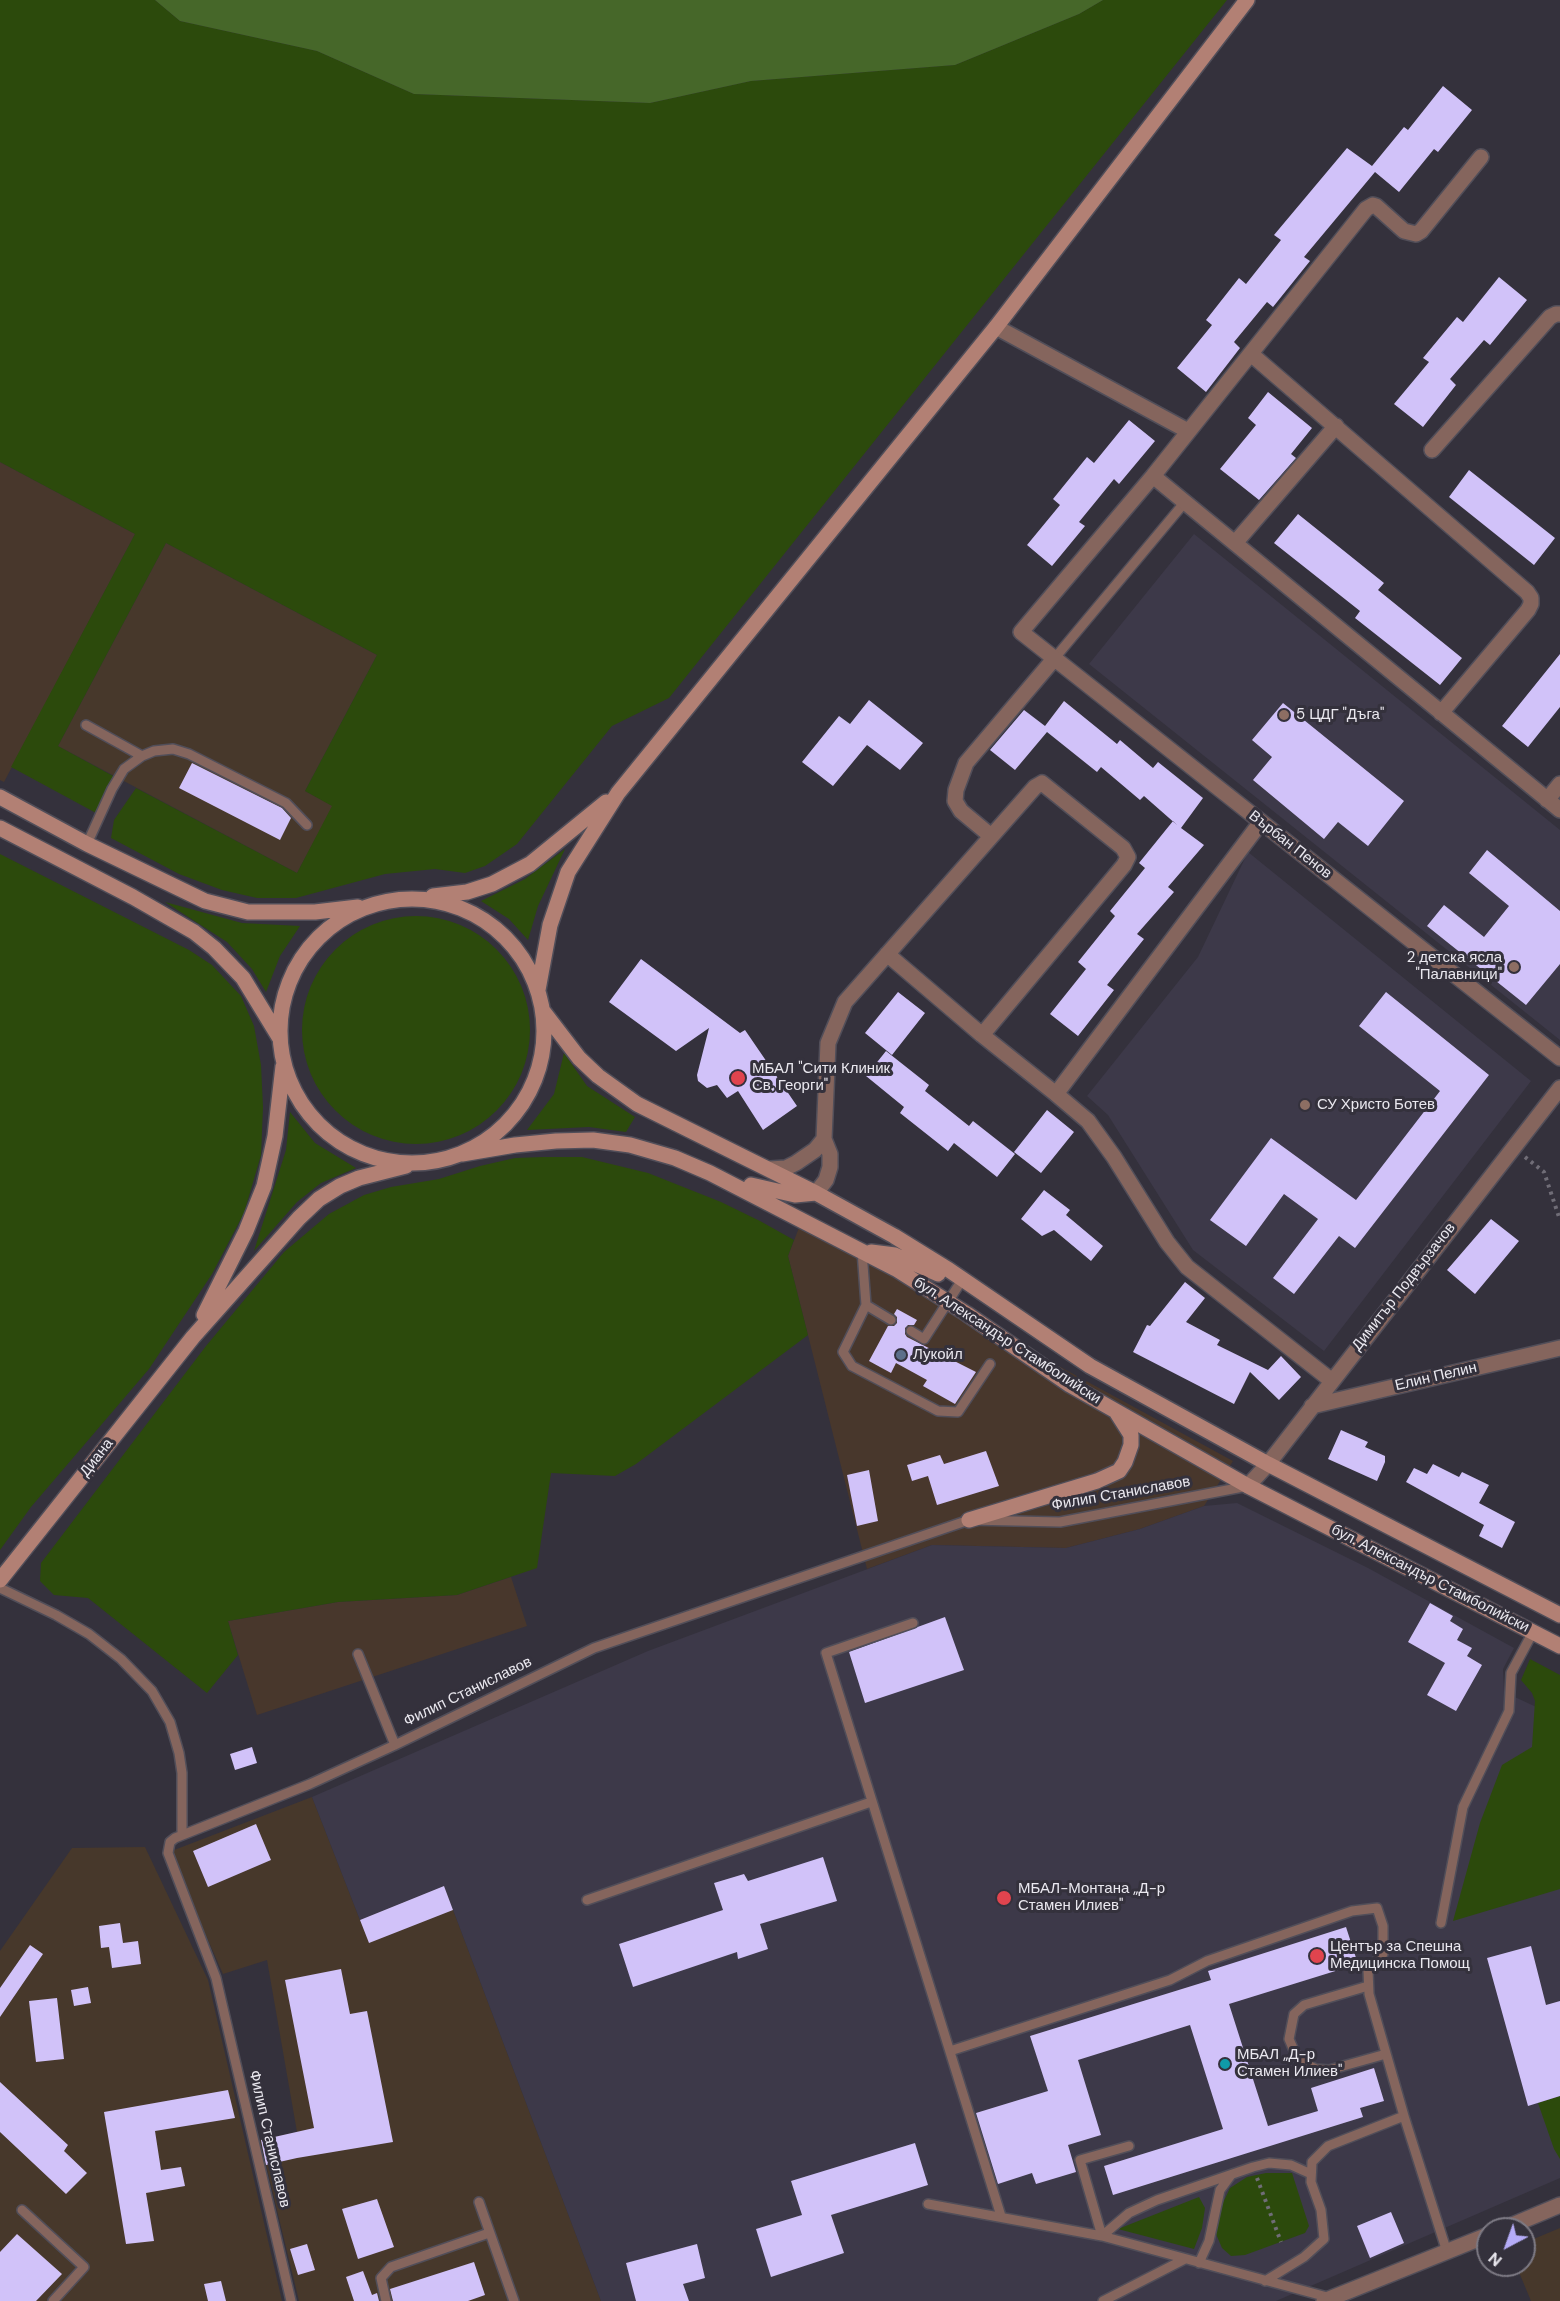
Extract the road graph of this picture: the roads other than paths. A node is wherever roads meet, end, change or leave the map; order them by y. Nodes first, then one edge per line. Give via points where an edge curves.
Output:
1 (1247, 0) edge
2 (1481, 157) dead end
3 (1560, 315) edge
4 (996, 327) junction
5 (1251, 354) junction
6 (1336, 426) junction
7 (1188, 431) junction
8 (1432, 450) dead end
9 (1153, 476) junction
10 (1185, 502) junction
11 (1235, 543) junction
12 (1054, 659) junction
13 (1441, 713) junction
14 (86, 726) dead end
15 (142, 756) junction
16 (1560, 784) edge
17 (618, 793) junction
18 (0, 797) edge
19 (1547, 800) junction
20 (1560, 810) edge
21 (1261, 822) junction
22 (307, 825) dead end
23 (0, 828) edge
24 (991, 836) junction
25 (87, 844) junction
26 (412, 898) junction
27 (367, 906) junction
28 (887, 954) junction
29 (538, 990) junction
30 (543, 1011) junction
31 (982, 1035) junction
32 (280, 1039) junction
33 (1560, 1058) edge
34 (284, 1060) junction
35 (1560, 1088) edge
36 (1056, 1094) junction
37 (824, 1139) junction
38 (462, 1154) junction
39 (414, 1163) junction
40 (770, 1169) junction
41 (710, 1173) junction
42 (816, 1193) junction
43 (862, 1251) junction
44 (960, 1283) junction
45 (948, 1302) junction
46 (866, 1305) junction
47 (891, 1320) dead end
48 (911, 1331) dead end
49 (193, 1337) junction
50 (1560, 1348) edge
51 (990, 1364) dead end
52 (1332, 1381) junction
53 (1312, 1406) junction
54 (1115, 1411) junction
55 (1268, 1464) junction
56 (1248, 1486) junction
57 (969, 1520) junction
58 (0, 1580) edge
59 (0, 1588) edge
60 (1560, 1615) edge
61 (913, 1623) dead end
62 (1533, 1632) junction
63 (1560, 1646) edge
64 (358, 1654) dead end
65 (395, 1745) junction
66 (871, 1802) junction
67 (182, 1835) junction
68 (587, 1900) dead end
69 (1441, 1923) dead end
70 (1368, 1986) junction
71 (950, 2051) junction
72 (1386, 2054) junction
73 (1404, 2116) junction
74 (1129, 2146) dead end
75 (1311, 2174) junction
76 (1231, 2175) junction
77 (479, 2202) dead end
78 (928, 2204) dead end
79 (1560, 2205) edge
80 (21, 2210) dead end
81 (1001, 2216) junction
82 (1532, 2217) edge
83 (489, 2233) junction
84 (1102, 2236) junction
85 (1476, 2240) edge
86 (1447, 2252) junction
87 (1185, 2259) junction
88 (1199, 2263) junction
89 (1265, 2281) junction
90 (1328, 2300) edge
91 (53, 2301) edge
92 (291, 2301) edge
93 (386, 2301) edge
94 (514, 2301) edge
95 (1103, 2301) edge

1 - 4 main road
2 - 5 street via 1416,234 1404,231 1376,206 1366,209
3 - 8 street via 1551,317
4 - 7 street
4 - 17 main road
5 - 6 street
5 - 7 street
6 - 11 street
6 - 13 street via 1531,598 1528,610
7 - 9 street
9 - 10 street
9 - 12 street, Върбан Пенов via 1021,632
10 - 11 street
10 - 12 lane
11 - 13 street
12 - 21 street, Върбан Пенов
12 - 24 street via 966,764 956,790 955,801 961,811
13 - 19 street
14 - 15 lane
15 - 22 lane via 173,749 189,754 286,803
15 - 25 lane via 119,776
16 - 19 street
17 - 26 main road via 530,864 492,884 467,892
17 - 29 main road via 568,872 550,925
18 - 25 main road
19 - 20 street
21 - 33 street, Върбан Пенов
21 - 36 street
23 - 32 main road via 194,933 243,978
24 - 28 street
24 - 31 street via 1040,783 1123,848 1128,857
25 - 27 main road via 183,892 248,912 315,912
26 - 27 main road
26 - 29 main road via 445,903 490,924 519,953
27 - 32 main road via 327,929 302,958 285,993
28 - 31 street
28 - 37 street via 845,1002 828,1043
29 - 30 main road
30 - 38 main road via 541,1064 528,1096 506,1125
30 - 40 main road, бул. Александър Стамболийски via 598,1077 636,1104
31 - 36 street
32 - 34 main road
34 - 39 main road via 301,1101 331,1135 370,1156
34 - 49 main road via 275,1136 264,1186 236,1253
35 - 52 street, Димитър Подвързачов
36 - 52 street via 1088,1121 1167,1242 1188,1267
37 - 40 street via 796,1163
37 - 42 street via 830,1167
38 - 39 main road
38 - 41 main road, бул. Александър Стамболийски via 525,1144 593,1140 630,1145
39 - 49 main road via 359,1178 320,1199 264,1255
40 - 42 main road, бул. Александър Стамболийски
41 - 42 main road via 783,1193
41 - 43 main road, бул. Александър Стамболийски
42 - 44 main road, бул. Александър Стамболийски via 894,1236
43 - 44 main road via 895,1255
43 - 45 main road, бул. Александър Стамболийски
43 - 46 lane
44 - 45 lane
44 - 55 main road, бул. Александър Стамболийски via 1090,1366
45 - 48 lane via 924,1339
45 - 54 main road, бул. Александър Стамболийски
46 - 47 lane
46 - 51 lane via 843,1352 852,1366 938,1411 958,1413
49 - 58 main road, Диана
50 - 53 street, Елин Пелин
52 - 53 street, Димитър Подвързачов
53 - 55 street, Димитър Подвързачов
54 - 56 main road, бул. Александър Стамболийски
54 - 57 main road via 1131,1435 1131,1445 1119,1471
55 - 56 street, Димитър Подвързачов
55 - 60 main road, бул. Александър Стамболийски
56 - 57 lane, Филип Станиславов via 1060,1522
56 - 62 main road, бул. Александър Стамболийски
57 - 65 lane, Филип Станиславов via 594,1648
59 - 67 lane via 89,1634 152,1691 170,1722 179,1753
61 - 66 lane via 826,1653
62 - 63 main road, бул. Александър Стамболийски
62 - 69 lane via 1511,1673 1509,1711 1463,1808
64 - 65 lane
65 - 67 lane, Филип Станиславов
66 - 68 lane
66 - 71 lane
67 - 92 lane, Филип Станиславов via 170,1842 168,1852 216,1978
70 - 71 lane via 1368,1970 1383,1954 1383,1926 1377,1908 1352,1911 1207,1961 1170,1980
70 - 72 lane
70 - 72 lane via 1304,2005 1294,2014 1289,2039 1295,2053 1316,2070
71 - 81 lane
72 - 73 lane
73 - 75 lane via 1328,2146 1312,2162
73 - 86 lane
74 - 84 lane via 1080,2160
75 - 76 lane via 1291,2165 1269,2163
75 - 89 lane via 1324,2239 1304,2257
76 - 84 lane via 1129,2212
76 - 88 lane via 1220,2190 1209,2241
77 - 83 lane
78 - 81 lane
79 - 82 street
80 - 91 lane via 84,2267
81 - 84 lane
83 - 93 lane via 391,2267 381,2278
83 - 94 lane
84 - 87 lane
85 - 86 street
86 - 90 street
87 - 88 lane
87 - 95 lane
88 - 89 lane
89 - 90 lane

